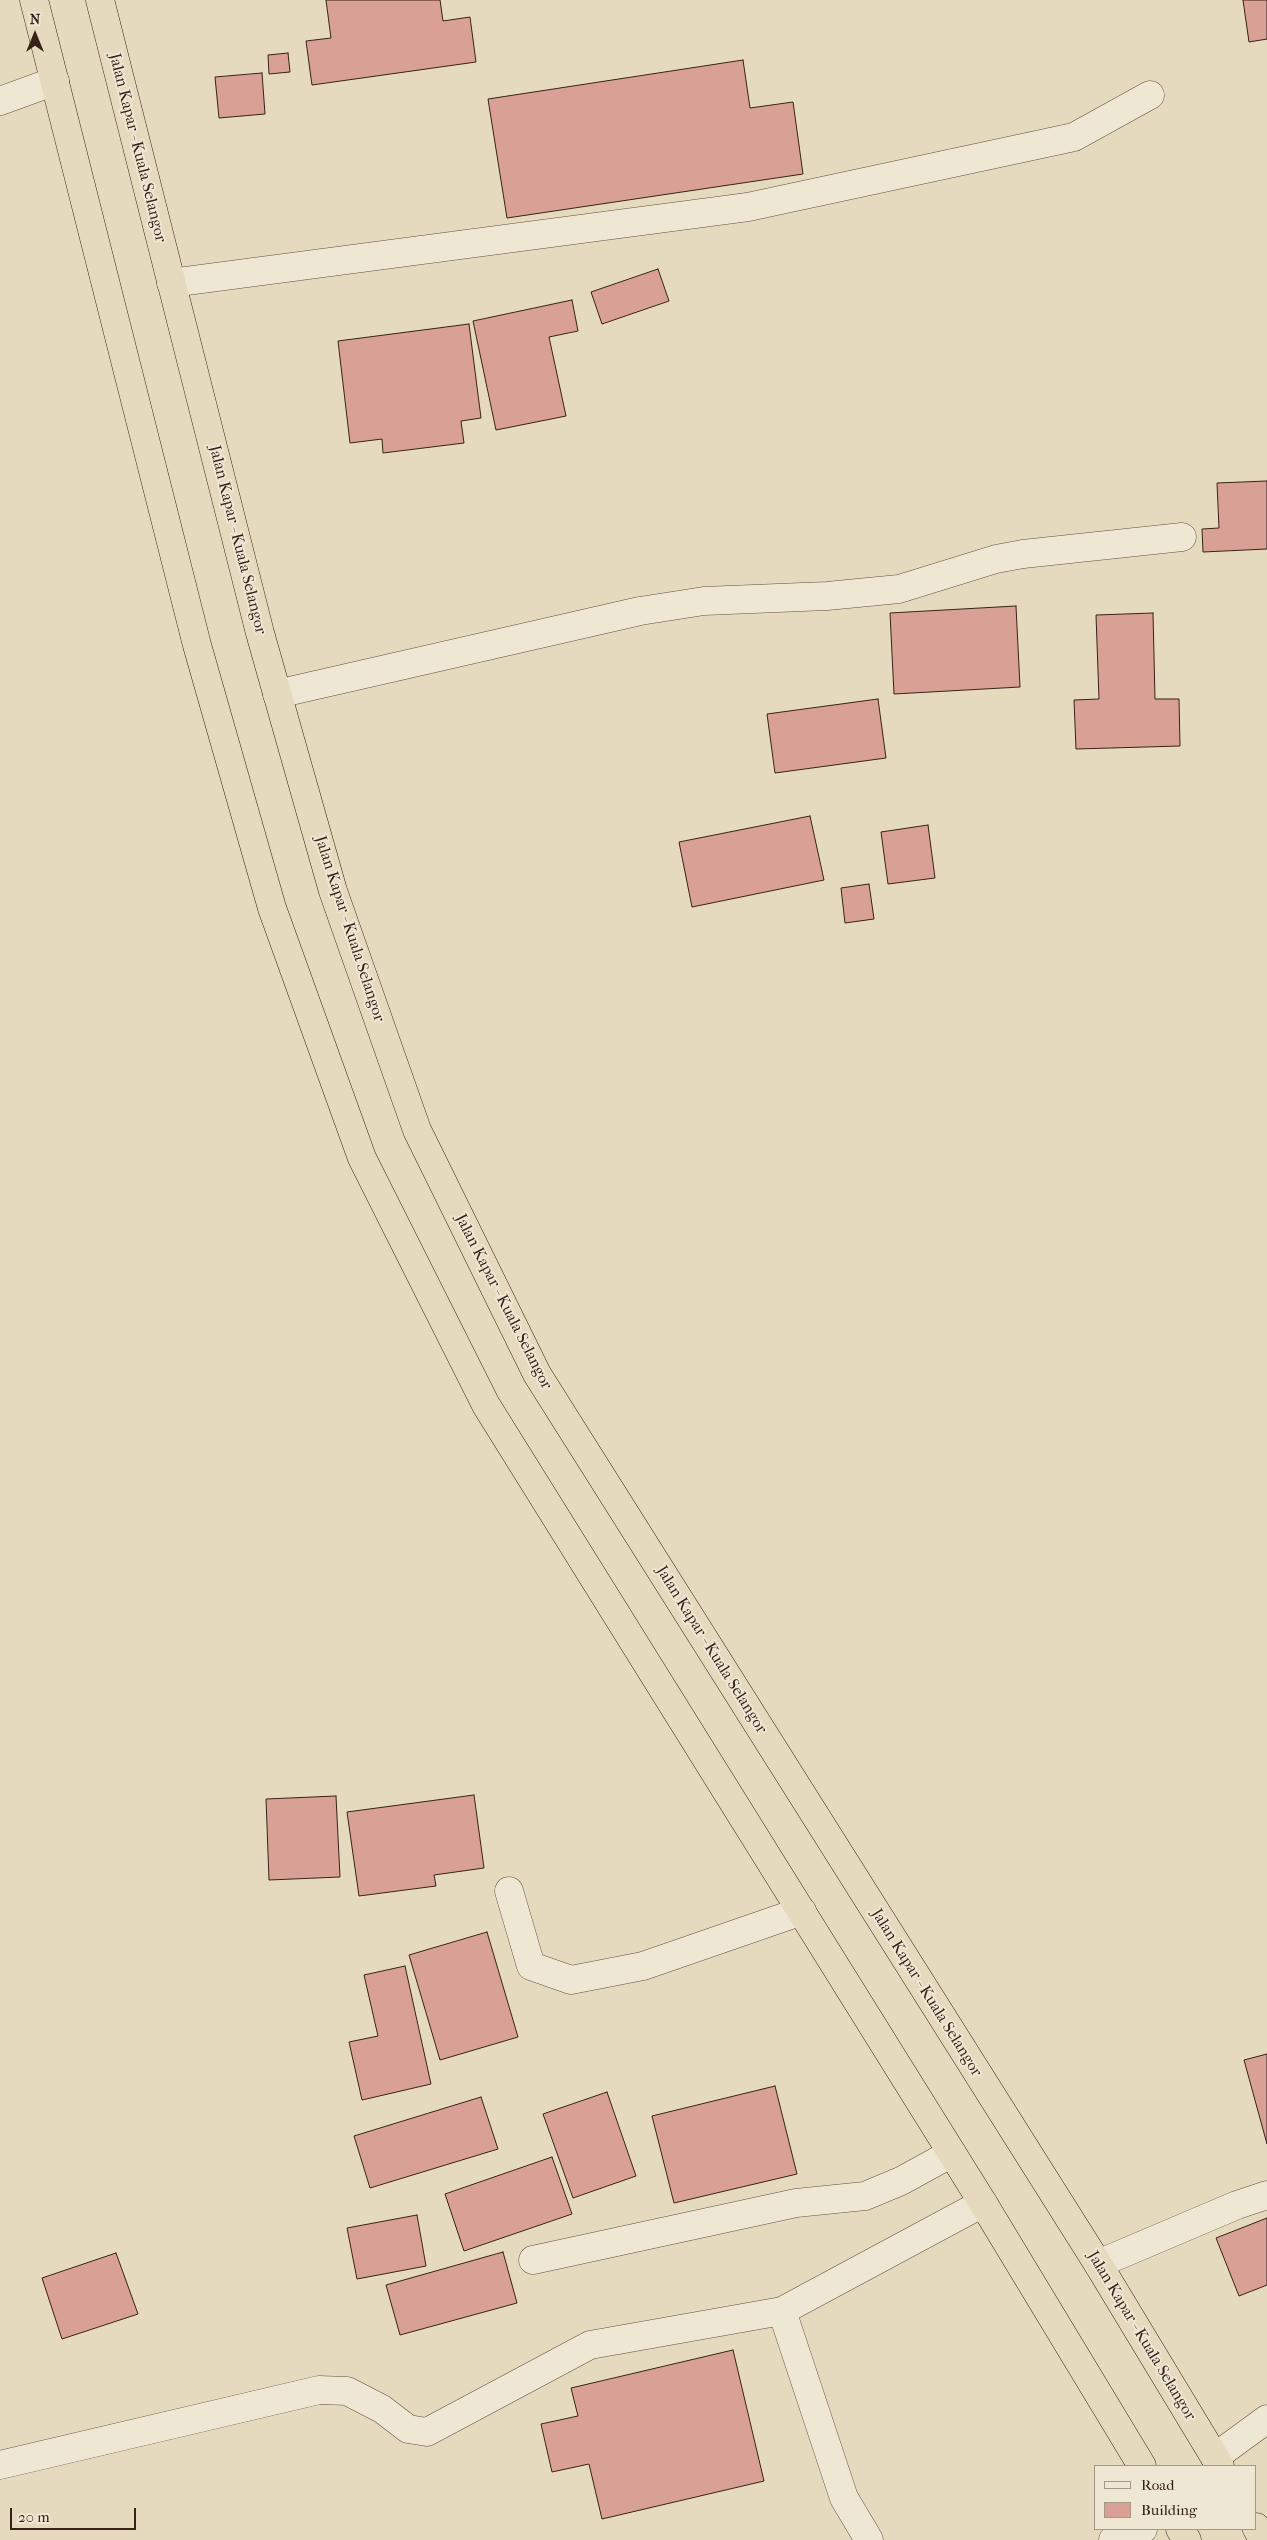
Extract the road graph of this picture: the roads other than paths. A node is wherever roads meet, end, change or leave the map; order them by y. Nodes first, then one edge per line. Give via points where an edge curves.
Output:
1 (34, 0) edge
2 (100, 0) edge
3 (55, 81) junction
4 (1150, 95) dead end
5 (0, 101) edge
6 (171, 283) junction
7 (1182, 537) dead end
8 (277, 694) junction
9 (510, 1891) dead end
10 (802, 1911) junction
11 (952, 2153) junction
12 (1267, 2195) edge
13 (984, 2202) junction
14 (533, 2260) dead end
15 (1098, 2264) junction
16 (782, 2311) junction
17 (1267, 2419) edge
18 (1217, 2462) edge
19 (0, 2465) edge
20 (1141, 2465) edge
21 (1257, 2529) edge
22 (1140, 2530) edge
23 (869, 2540) edge
24 (1113, 2540) edge
25 (1263, 2540) edge

1 - 3 highway
2 - 6 highway, Jalan Kapar - Kuala Selangor
3 - 5 street
3 - 10 highway via 195,636 267,889 362,1158 486,1405
4 - 6 street via 1074,137 748,207
6 - 8 highway, Jalan Kapar - Kuala Selangor
7 - 8 street via 1023,554 996,559 899,589 827,596 704,601 640,611
8 - 15 highway, Jalan Kapar - Kuala Selangor via 333,891 416,1130 537,1374
9 - 10 street via 531,1966 571,1980 643,1966
10 - 11 highway
11 - 13 highway
11 - 14 street via 901,2181 865,2196 796,2203
12 - 15 street
13 - 16 street
13 - 20 highway
15 - 18 highway, Jalan Kapar - Kuala Selangor
16 - 19 street via 590,2345 427,2432 408,2429 382,2409 347,2391 319,2390
16 - 23 street via 844,2498
17 - 18 street
21 - 25 highway
22 - 24 street

